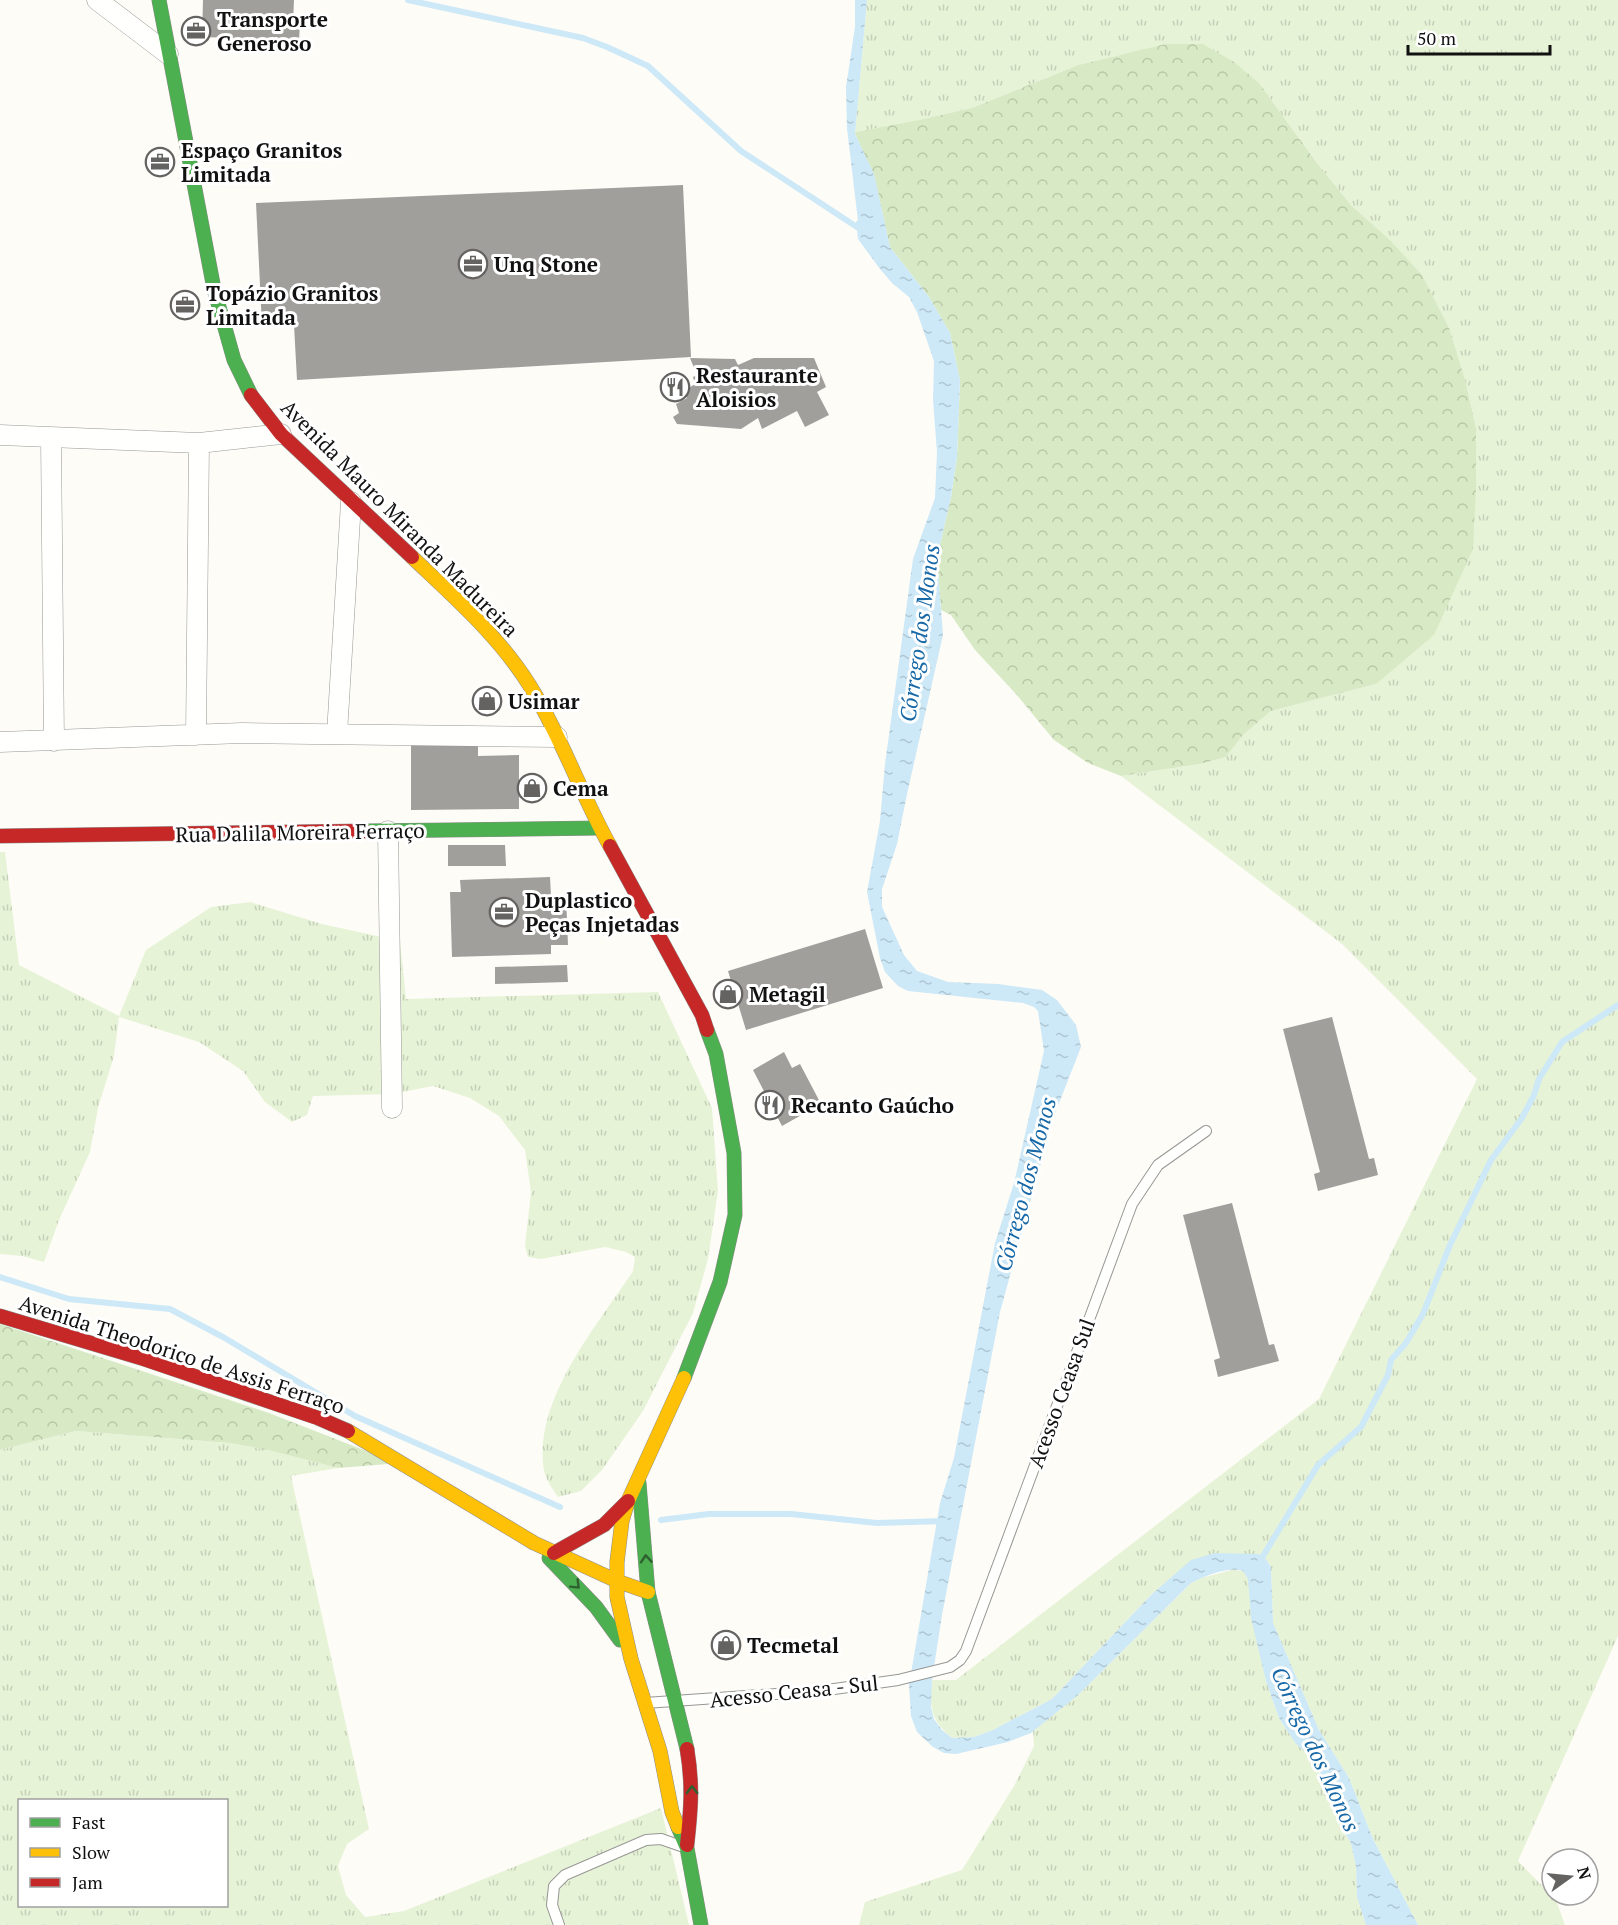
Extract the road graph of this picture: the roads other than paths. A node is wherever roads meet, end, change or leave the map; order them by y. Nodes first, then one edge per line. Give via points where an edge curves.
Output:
1 (96, 0) edge
2 (159, 0) edge
3 (168, 54) junction
4 (281, 434) junction
5 (0, 435) edge
6 (51, 438) junction
7 (199, 443) junction
8 (351, 502) junction
9 (337, 734) junction
10 (196, 735) junction
11 (557, 737) junction
12 (54, 741) junction
13 (0, 742) edge
14 (600, 828) junction
15 (387, 831) junction
16 (0, 836) edge
17 (392, 1108) dead end
18 (1206, 1131) dead end
19 (0, 1316) edge
20 (638, 1478) junction
21 (628, 1501) junction
22 (534, 1543) junction
23 (554, 1553) junction
24 (617, 1581) junction
25 (648, 1592) junction
26 (631, 1659) junction
27 (941, 1671) joint
28 (677, 1702) junction
29 (645, 1703) junction
30 (687, 1848) junction
31 (559, 1925) edge
32 (701, 1925) edge

1 - 3 street
2 - 3 main road, Avenida Mauro Miranda Madureira
3 - 4 main road, Avenida Mauro Miranda Madureira via 214,289 234,360 255,402
4 - 7 street
4 - 8 main road, Avenida Mauro Miranda Madureira
5 - 6 street
6 - 7 street
6 - 12 street
7 - 10 street
8 - 9 street
8 - 11 main road, Avenida Mauro Miranda Madureira via 472,614 503,648 530,686
9 - 10 street
9 - 11 street
10 - 12 street
11 - 14 main road, Avenida Mauro Miranda Madureira
12 - 13 street
14 - 15 main road, Rua Dalila Moreira Ferraço
14 - 20 main road, Avenida Mauro Miranda Madureira via 702,1015 716,1054 734,1152 735,1215 720,1282 681,1385
15 - 16 main road, Rua Dalila Moreira Ferraço
15 - 17 street
18 - 27 lane, Acesso Ceasa Sul via 1158,1165 1132,1204 966,1651 960,1660
19 - 22 main road, Avenida Theodorico de Assis Ferraço via 141,1358 349,1431
20 - 21 main road, Avenida Mauro Miranda Madureira
25 -> 20 main road, Avenida Mauro Miranda Madureira
21 - 23 main road via 604,1525
21 - 24 main road, Avenida Mauro Miranda Madureira via 616,1562
22 - 23 main road, Avenida Theodorico de Assis Ferraço
22 -> 26 main road, Avenida Theodorico de Assis Ferraço via 591,1600
23 - 24 main road, Avenida Theodorico de Assis Ferraço
24 - 25 main road, Avenida Theodorico de Assis Ferraço
24 - 26 main road, Avenida Mauro Miranda Madureira
25 - 28 main road, Avenida Mauro Miranda Madureira
26 - 29 main road, Avenida Mauro Miranda Madureira
27 - 28 lane, Acesso Ceasa - Sul via 820,1691
28 - 29 lane, Acesso Ceasa - Sul
30 -> 28 main road, Avenida Mauro Miranda Madureira via 692,1781
29 - 30 main road, Avenida Mauro Miranda Madureira via 660,1751 672,1812
30 - 31 lane via 661,1839 646,1840 565,1875 554,1886 552,1905
30 - 32 main road, Avenida Mauro Miranda Madureira

